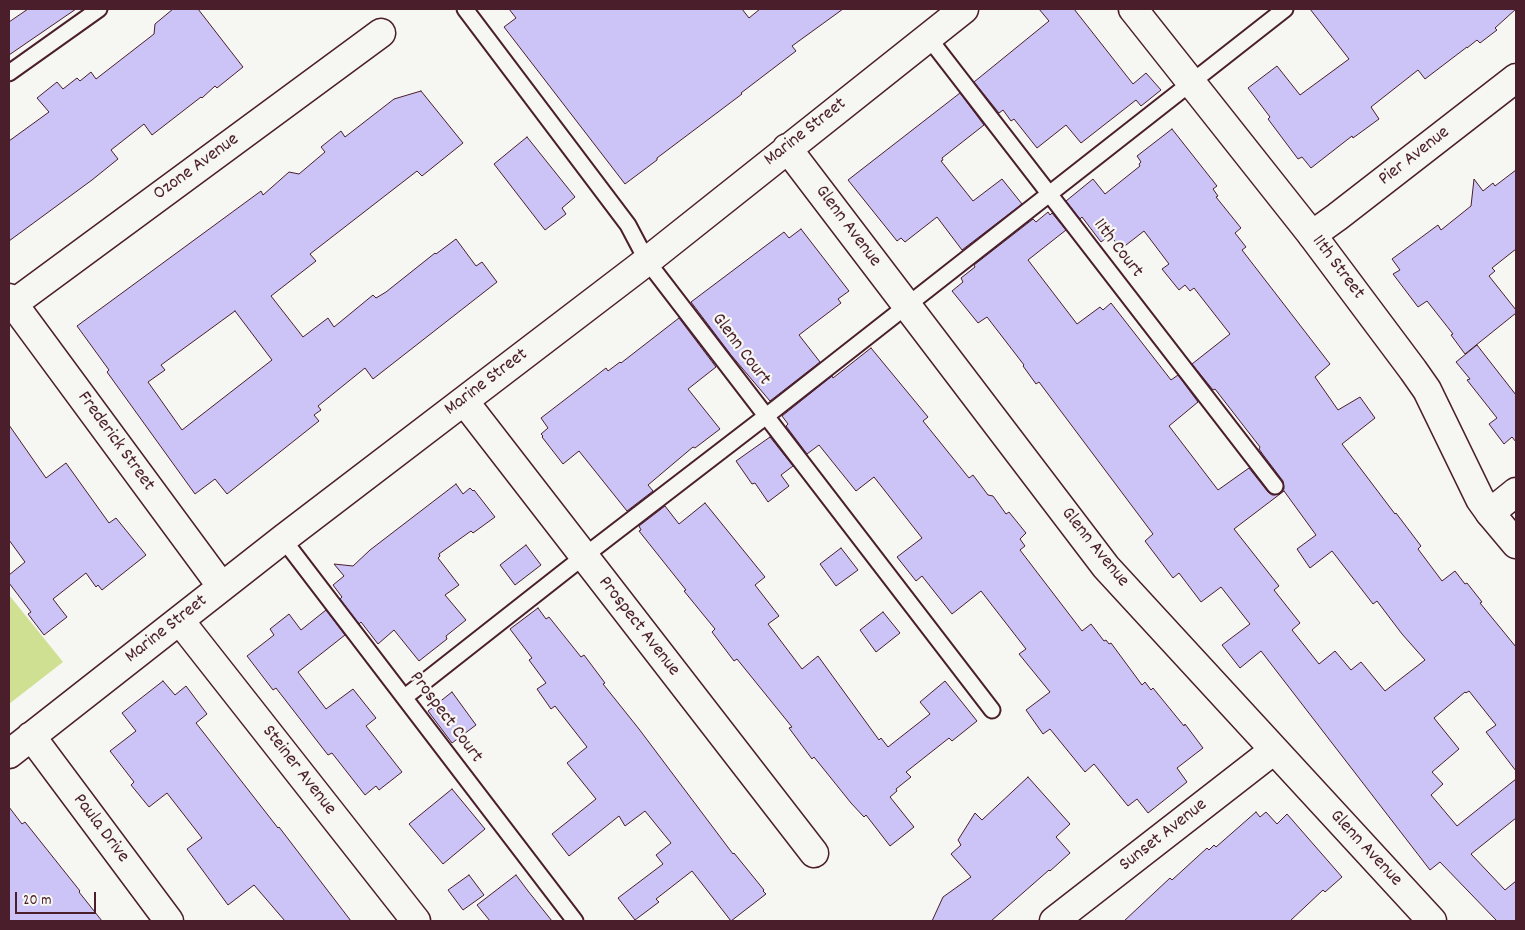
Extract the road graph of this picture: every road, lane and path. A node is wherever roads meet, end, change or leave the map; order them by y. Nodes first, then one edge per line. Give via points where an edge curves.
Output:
1 (99, 9) edge
2 (465, 9) edge
3 (964, 9) edge
4 (1133, 9) edge
5 (1285, 9) edge
6 (381, 33) dead end
7 (928, 37) junction
8 (9, 73) edge
9 (1516, 78) edge
10 (1192, 82) junction
11 (787, 148) junction
12 (1049, 194) junction
13 (1312, 235) junction
14 (646, 261) junction
15 (11, 301) edge
16 (906, 306) junction
17 (464, 401) junction
18 (765, 417) junction
19 (1275, 486) dead end
20 (1516, 492) edge
21 (1490, 513) junction
22 (283, 539) junction
23 (1516, 544) edge
24 (583, 557) junction
25 (222, 586) junction
26 (180, 621) junction
27 (405, 697) junction
28 (992, 710) dead end
29 (31, 736) junction
30 (1274, 750) junction
31 (9, 754) edge
32 (814, 853) dead end
33 (169, 921) edge
34 (416, 921) edge
35 (575, 921) edge
36 (1054, 921) edge
37 (1432, 921) edge

1 - 8 lane
2 - 14 lane, Glenn Court via 628,225
3 - 7 street, Marine Street
4 - 10 street, 11th Street
5 - 10 lane
6 - 15 street, Ozone Avenue
7 - 11 street, Marine Street
7 - 12 lane, 11th Court
9 - 13 street, Pier Avenue
10 - 12 lane
10 - 13 street, 11th Street
11 - 14 street, Marine Street
11 - 16 street, Glenn Avenue
12 - 16 lane
12 - 19 lane, 11th Court
13 - 21 street, 11th Street via 1427,390 1480,499
14 - 17 street, Marine Street
14 - 18 lane, Glenn Court
15 - 25 street, Frederick Street
16 - 18 lane
16 - 30 street, Glenn Avenue via 1106,567
17 - 22 street, Marine Street
17 - 24 street, Prospect Avenue
18 - 24 lane
18 - 28 lane, Glenn Court
20 - 21 street
21 - 23 street, 11th Street
22 - 25 street, Marine Street
22 - 27 lane, Prospect Court
24 - 27 lane
24 - 32 street, Prospect Avenue
25 - 26 street, Marine Street
26 - 29 street, Marine Street
26 - 34 street, Steiner Avenue
27 - 35 lane, Prospect Court
29 - 31 street, Marine Street
29 - 33 street, Paula Drive
30 - 36 street, Sunset Avenue
30 - 37 street, Glenn Avenue

